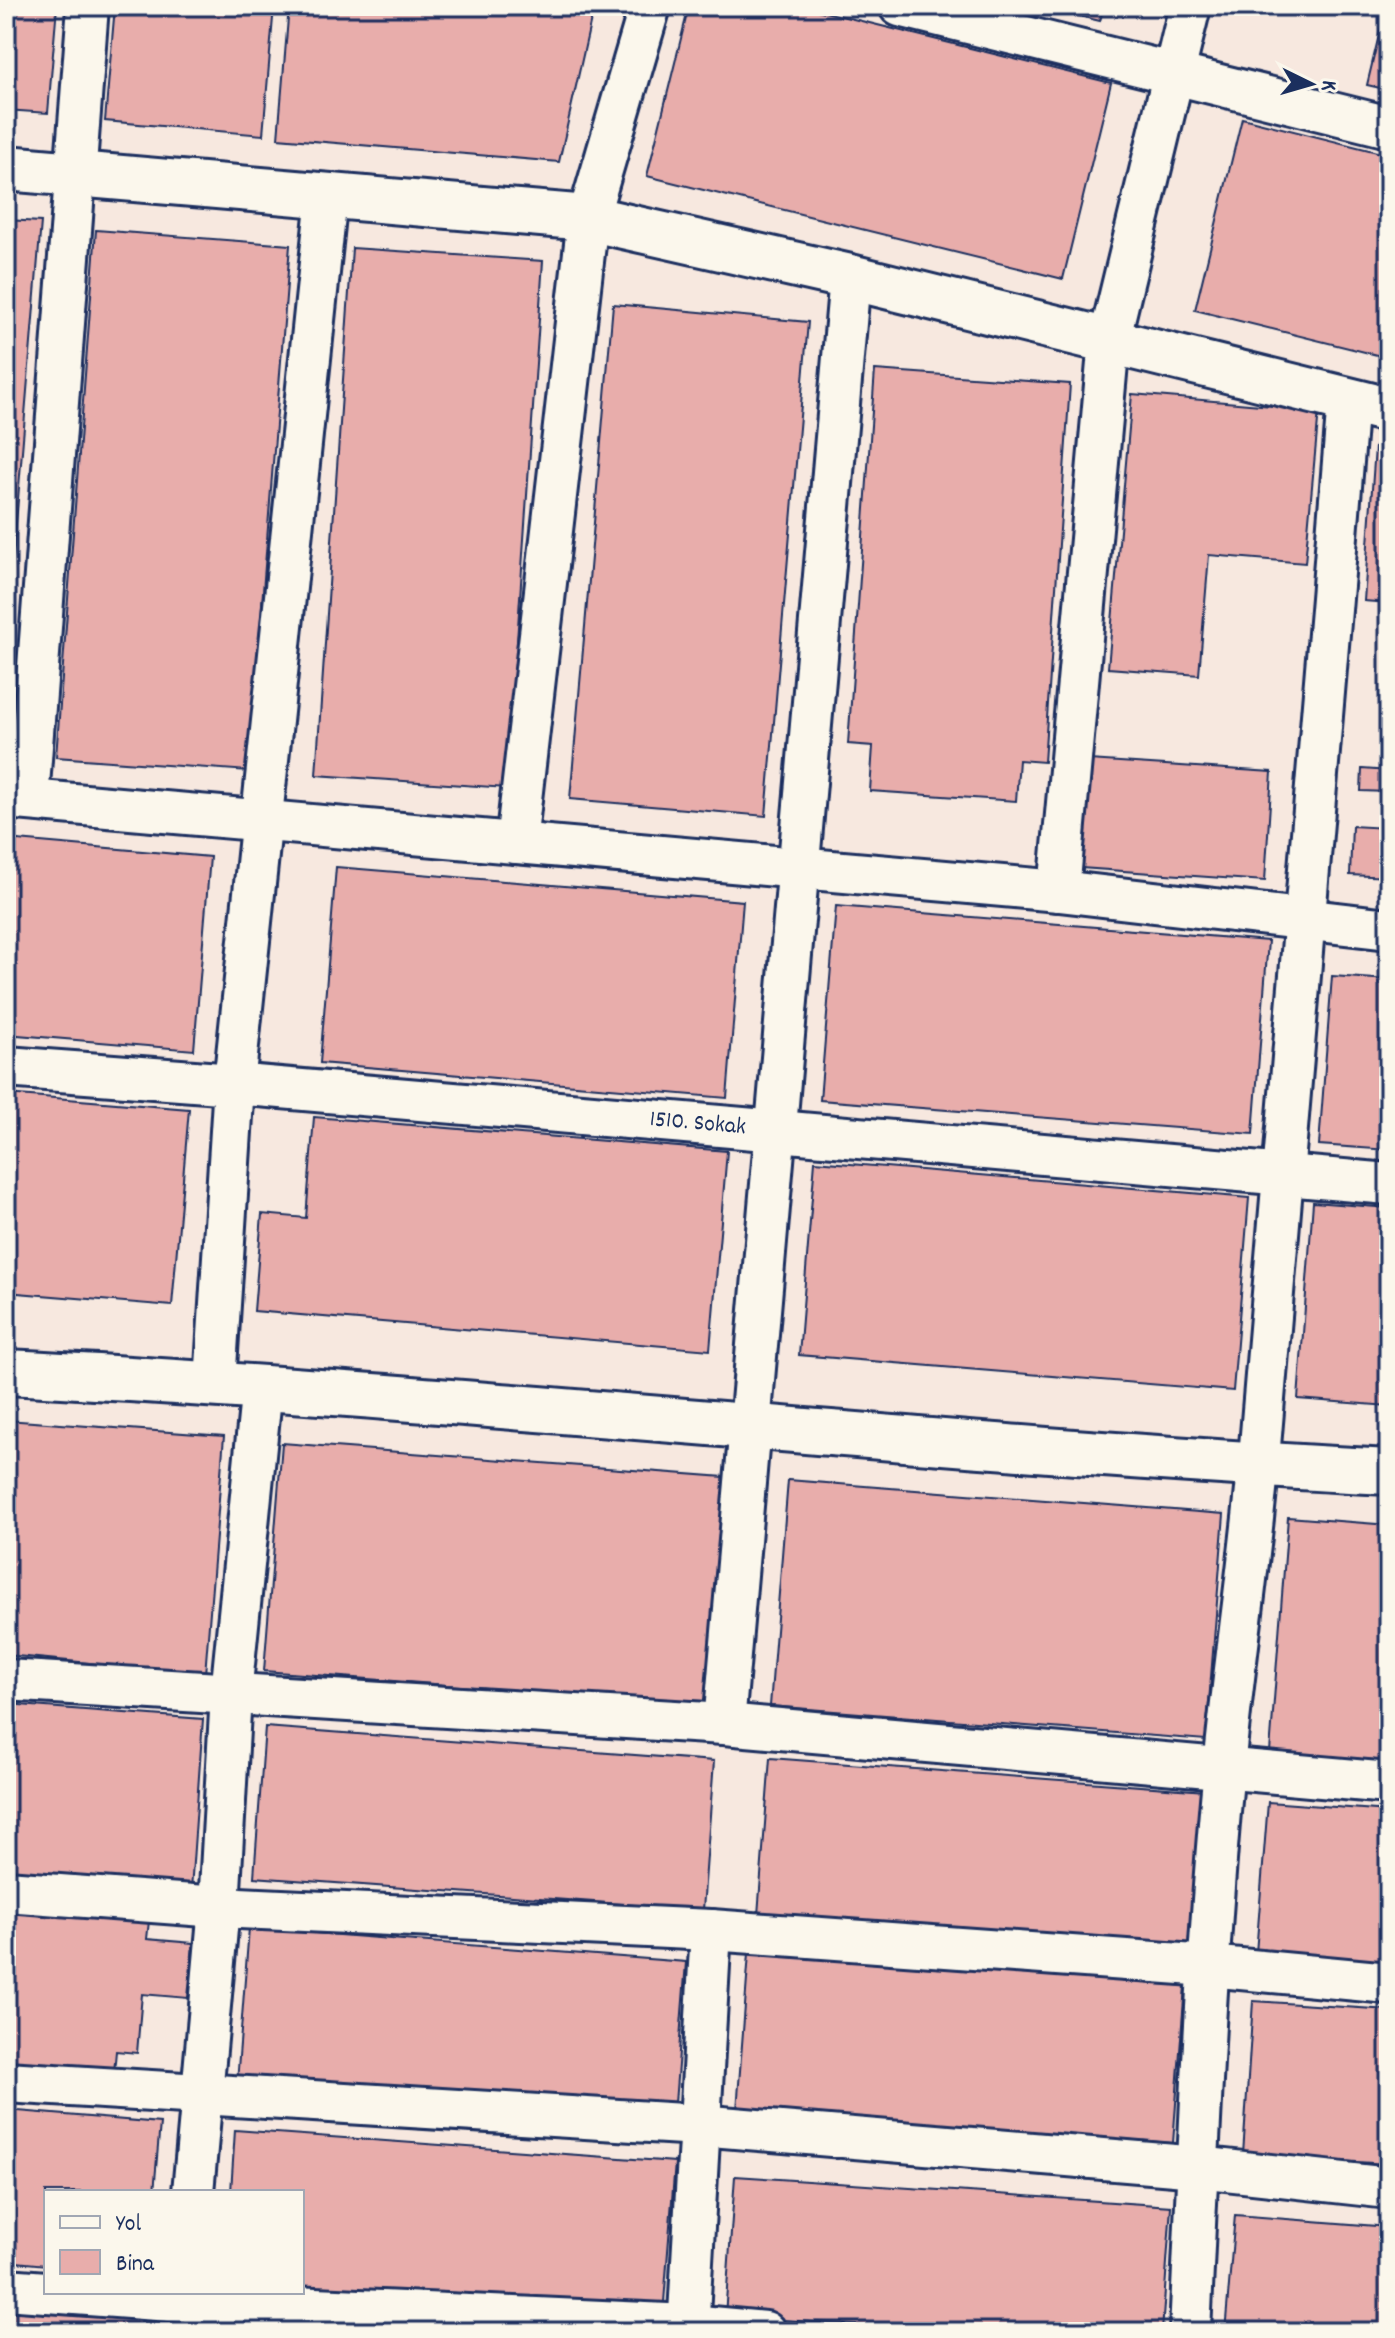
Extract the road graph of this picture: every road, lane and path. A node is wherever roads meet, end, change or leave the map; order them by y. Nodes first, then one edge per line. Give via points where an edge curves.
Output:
1 (88, 6) edge
2 (650, 6) edge
3 (900, 6) edge
4 (1190, 6) edge
5 (1173, 73) junction
6 (1389, 127) edge
7 (6, 168) edge
8 (74, 175) junction
9 (327, 196) junction
10 (588, 218) junction
11 (850, 277) junction
12 (1109, 341) junction
13 (1368, 405) edge
14 (17, 798) edge
15 (260, 820) junction
16 (516, 843) junction
17 (797, 867) junction
18 (1059, 891) junction
19 (1306, 921) junction
20 (1389, 929) edge
21 (6, 1067) edge
22 (234, 1084) junction
23 (777, 1131) junction
24 (1282, 1175) junction
25 (1389, 1184) edge
26 (6, 1372) edge
27 (215, 1383) junction
28 (262, 1386) junction
29 (752, 1428) junction
30 (1259, 1465) junction
31 (1389, 1472) edge
32 (6, 1680) edge
33 (231, 1694) junction
34 (724, 1724) junction
35 (1224, 1768) junction
36 (1389, 1783) edge
37 (6, 1891) edge
38 (219, 1907) junction
39 (711, 1930) junction
40 (1209, 1966) junction
41 (1389, 1983) edge
42 (6, 2082) edge
43 (200, 2094) junction
44 (699, 2125) junction
45 (1198, 2167) junction
46 (1389, 2188) edge
47 (193, 2190) edge
48 (6, 2289) edge
49 (44, 2292) edge
50 (63, 2294) edge
51 (184, 2309) edge
52 (688, 2329) edge
53 (765, 2332) edge
54 (1190, 2332) edge

1 - 8 street
2 - 10 street
3 - 5 street
4 - 5 street
5 - 6 street
5 - 12 street
7 - 8 street
8 - 9 street
8 - 14 street
9 - 10 street
9 - 15 street
10 - 11 street
10 - 16 street
11 - 12 street
11 - 17 street
12 - 13 street
12 - 18 street
13 - 19 street
14 - 15 street
15 - 16 street
15 - 22 street
16 - 17 street
17 - 18 street
17 - 23 street
18 - 19 street
19 - 20 street
19 - 24 street
21 - 22 street, 1510. Sokak
22 - 23 street, 1510. Sokak
22 - 27 street
23 - 24 street, 1510. Sokak
23 - 29 street
24 - 25 street, 1510. Sokak
24 - 30 street
26 - 27 street
27 - 28 street
28 - 29 street
28 - 33 street
29 - 30 street
29 - 34 street
30 - 31 street
30 - 35 street
32 - 33 street
33 - 34 street
33 - 38 street
34 - 35 street
35 - 36 street
35 - 40 street
37 - 38 street
38 - 39 street
38 - 43 street
39 - 40 street
39 - 44 street
40 - 41 street
40 - 45 street
42 - 43 street
43 - 44 street
43 - 47 street
44 - 45 street
44 - 52 street
45 - 46 street
45 - 54 street
48 - 49 street
50 - 51 street
51 - 52 street
52 - 53 street

